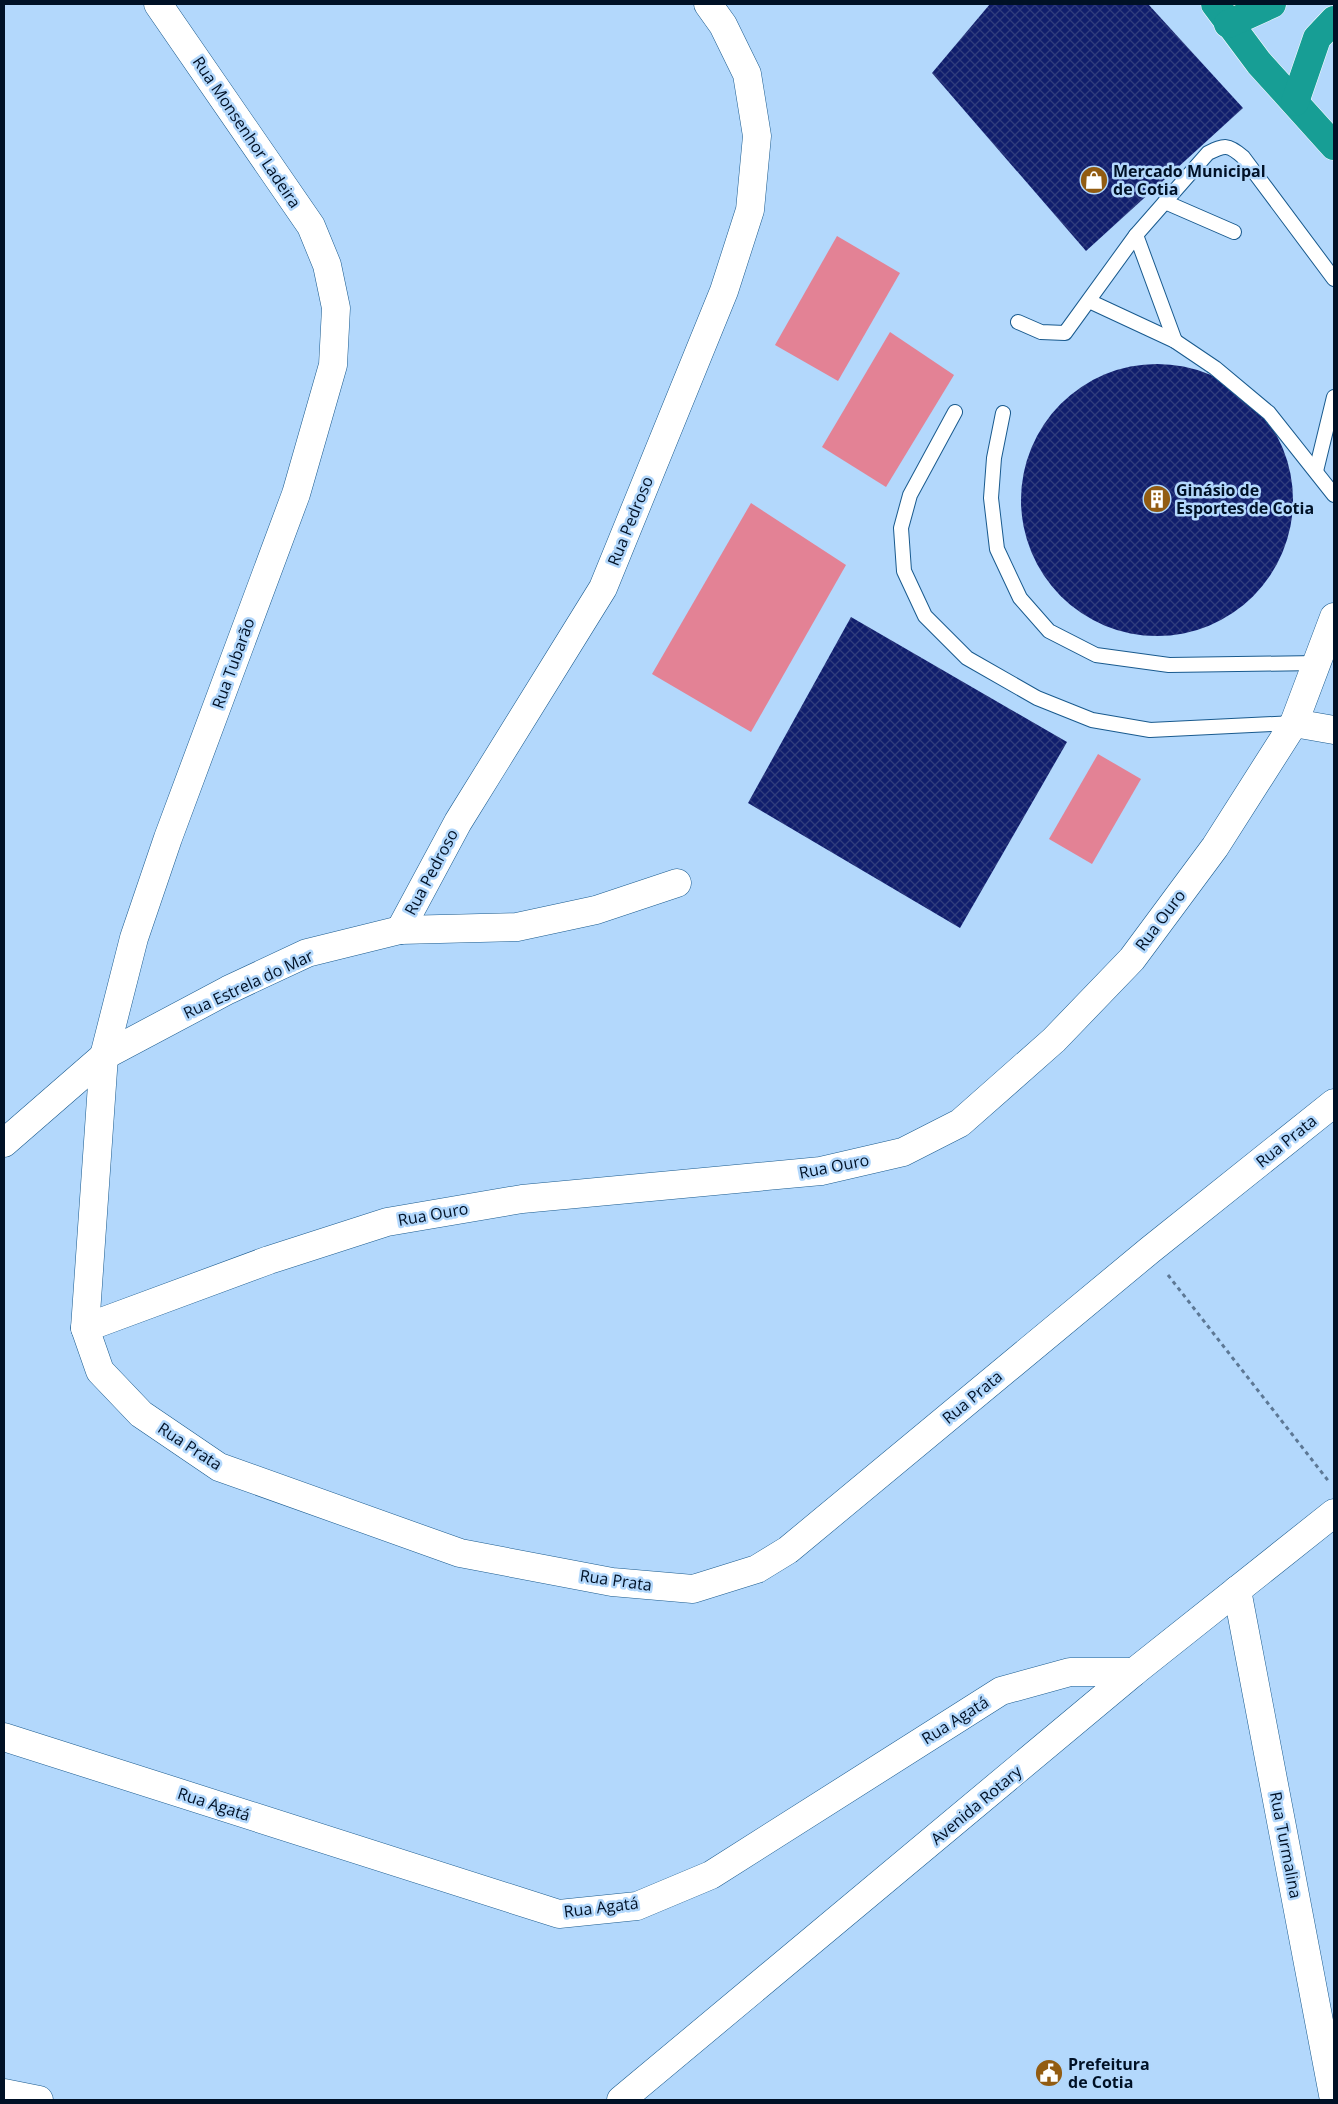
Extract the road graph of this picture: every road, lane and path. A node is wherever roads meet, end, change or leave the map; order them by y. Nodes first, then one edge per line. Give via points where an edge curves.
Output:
1 (158, 4) edge
2 (708, 4) edge
3 (1272, 4) edge
4 (1221, 14) edge
5 (1334, 20) edge
6 (1295, 102) junction
7 (1334, 146) edge
8 (1165, 202) junction
9 (1234, 232) dead end
10 (1136, 235) junction
11 (327, 265) joint
12 (1334, 279) edge
13 (1089, 301) junction
14 (1018, 322) dead end
15 (1175, 342) junction
16 (1334, 397) edge
17 (955, 412) dead end
18 (1004, 413) dead end
19 (1316, 471) junction
20 (1334, 495) edge
21 (1334, 617) edge
22 (1317, 663) junction
23 (1294, 724) junction
24 (1334, 730) edge
25 (677, 883) dead end
26 (400, 930) junction
27 (104, 1056) junction
28 (1334, 1103) edge
29 (4, 1143) edge
30 (1150, 1250) junction
31 (85, 1328) junction
32 (1334, 1489) edge
33 (1334, 1513) edge
34 (1237, 1590) junction
35 (1134, 1672) junction
36 (4, 1737) edge
37 (4, 2093) edge
38 (39, 2100) edge
39 (621, 2100) edge
40 (1334, 2100) edge

1 - 11 street, Rua Monsenhor Ladeira via 311,226
2 - 26 street, Rua Pedroso via 723,25 747,74 757,136 750,210 721,300 603,588 458,822
3 - 4 highway
4 - 6 highway
5 - 6 highway via 1316,38
6 - 7 highway
8 - 9 lane
8 - 10 lane
8 - 12 lane via 1208,153 1224,146 1233,148 1274,197
10 - 13 lane
10 - 15 lane
11 - 27 street, Rua Tubarão via 336,308 333,365 296,494 134,938
13 - 14 lane via 1065,333 1041,332
13 - 15 lane
15 - 19 lane via 1215,368 1269,413
16 - 19 lane
17 - 23 lane via 910,495 901,528 904,571 925,616 967,658 1037,698 1092,720 1150,730
18 - 22 lane via 994,458 991,498 998,549 1020,598 1049,631 1096,655 1169,665
19 - 20 lane
21 - 22 street, Rua Ouro
22 - 23 street, Rua Ouro
23 - 24 street
23 - 31 street, Rua Ouro via 1215,847 1132,959 1054,1040 960,1123 920,1144 903,1152 821,1172 522,1199 387,1222 269,1260
25 - 26 street, Rua Estrela do Mar via 596,910 517,927
26 - 27 street, Rua Estrela do Mar via 307,953 228,990
27 - 29 street, Rua Estrela do Mar
27 - 31 street, Rua Prata
28 - 30 street, Rua Prata
30 - 31 street, Rua Prata via 788,1550 757,1569 693,1589 612,1582 460,1553 219,1467 141,1414 113,1385 100,1371
30 - 32 path
33 - 34 street, Avenida Rotary
34 - 35 street, Avenida Rotary
34 - 40 street, Rua Turmalina
35 - 36 street, Rua Agatá via 1070,1672 1001,1691 711,1875 636,1906 559,1914
35 - 39 street, Avenida Rotary
37 - 38 street

